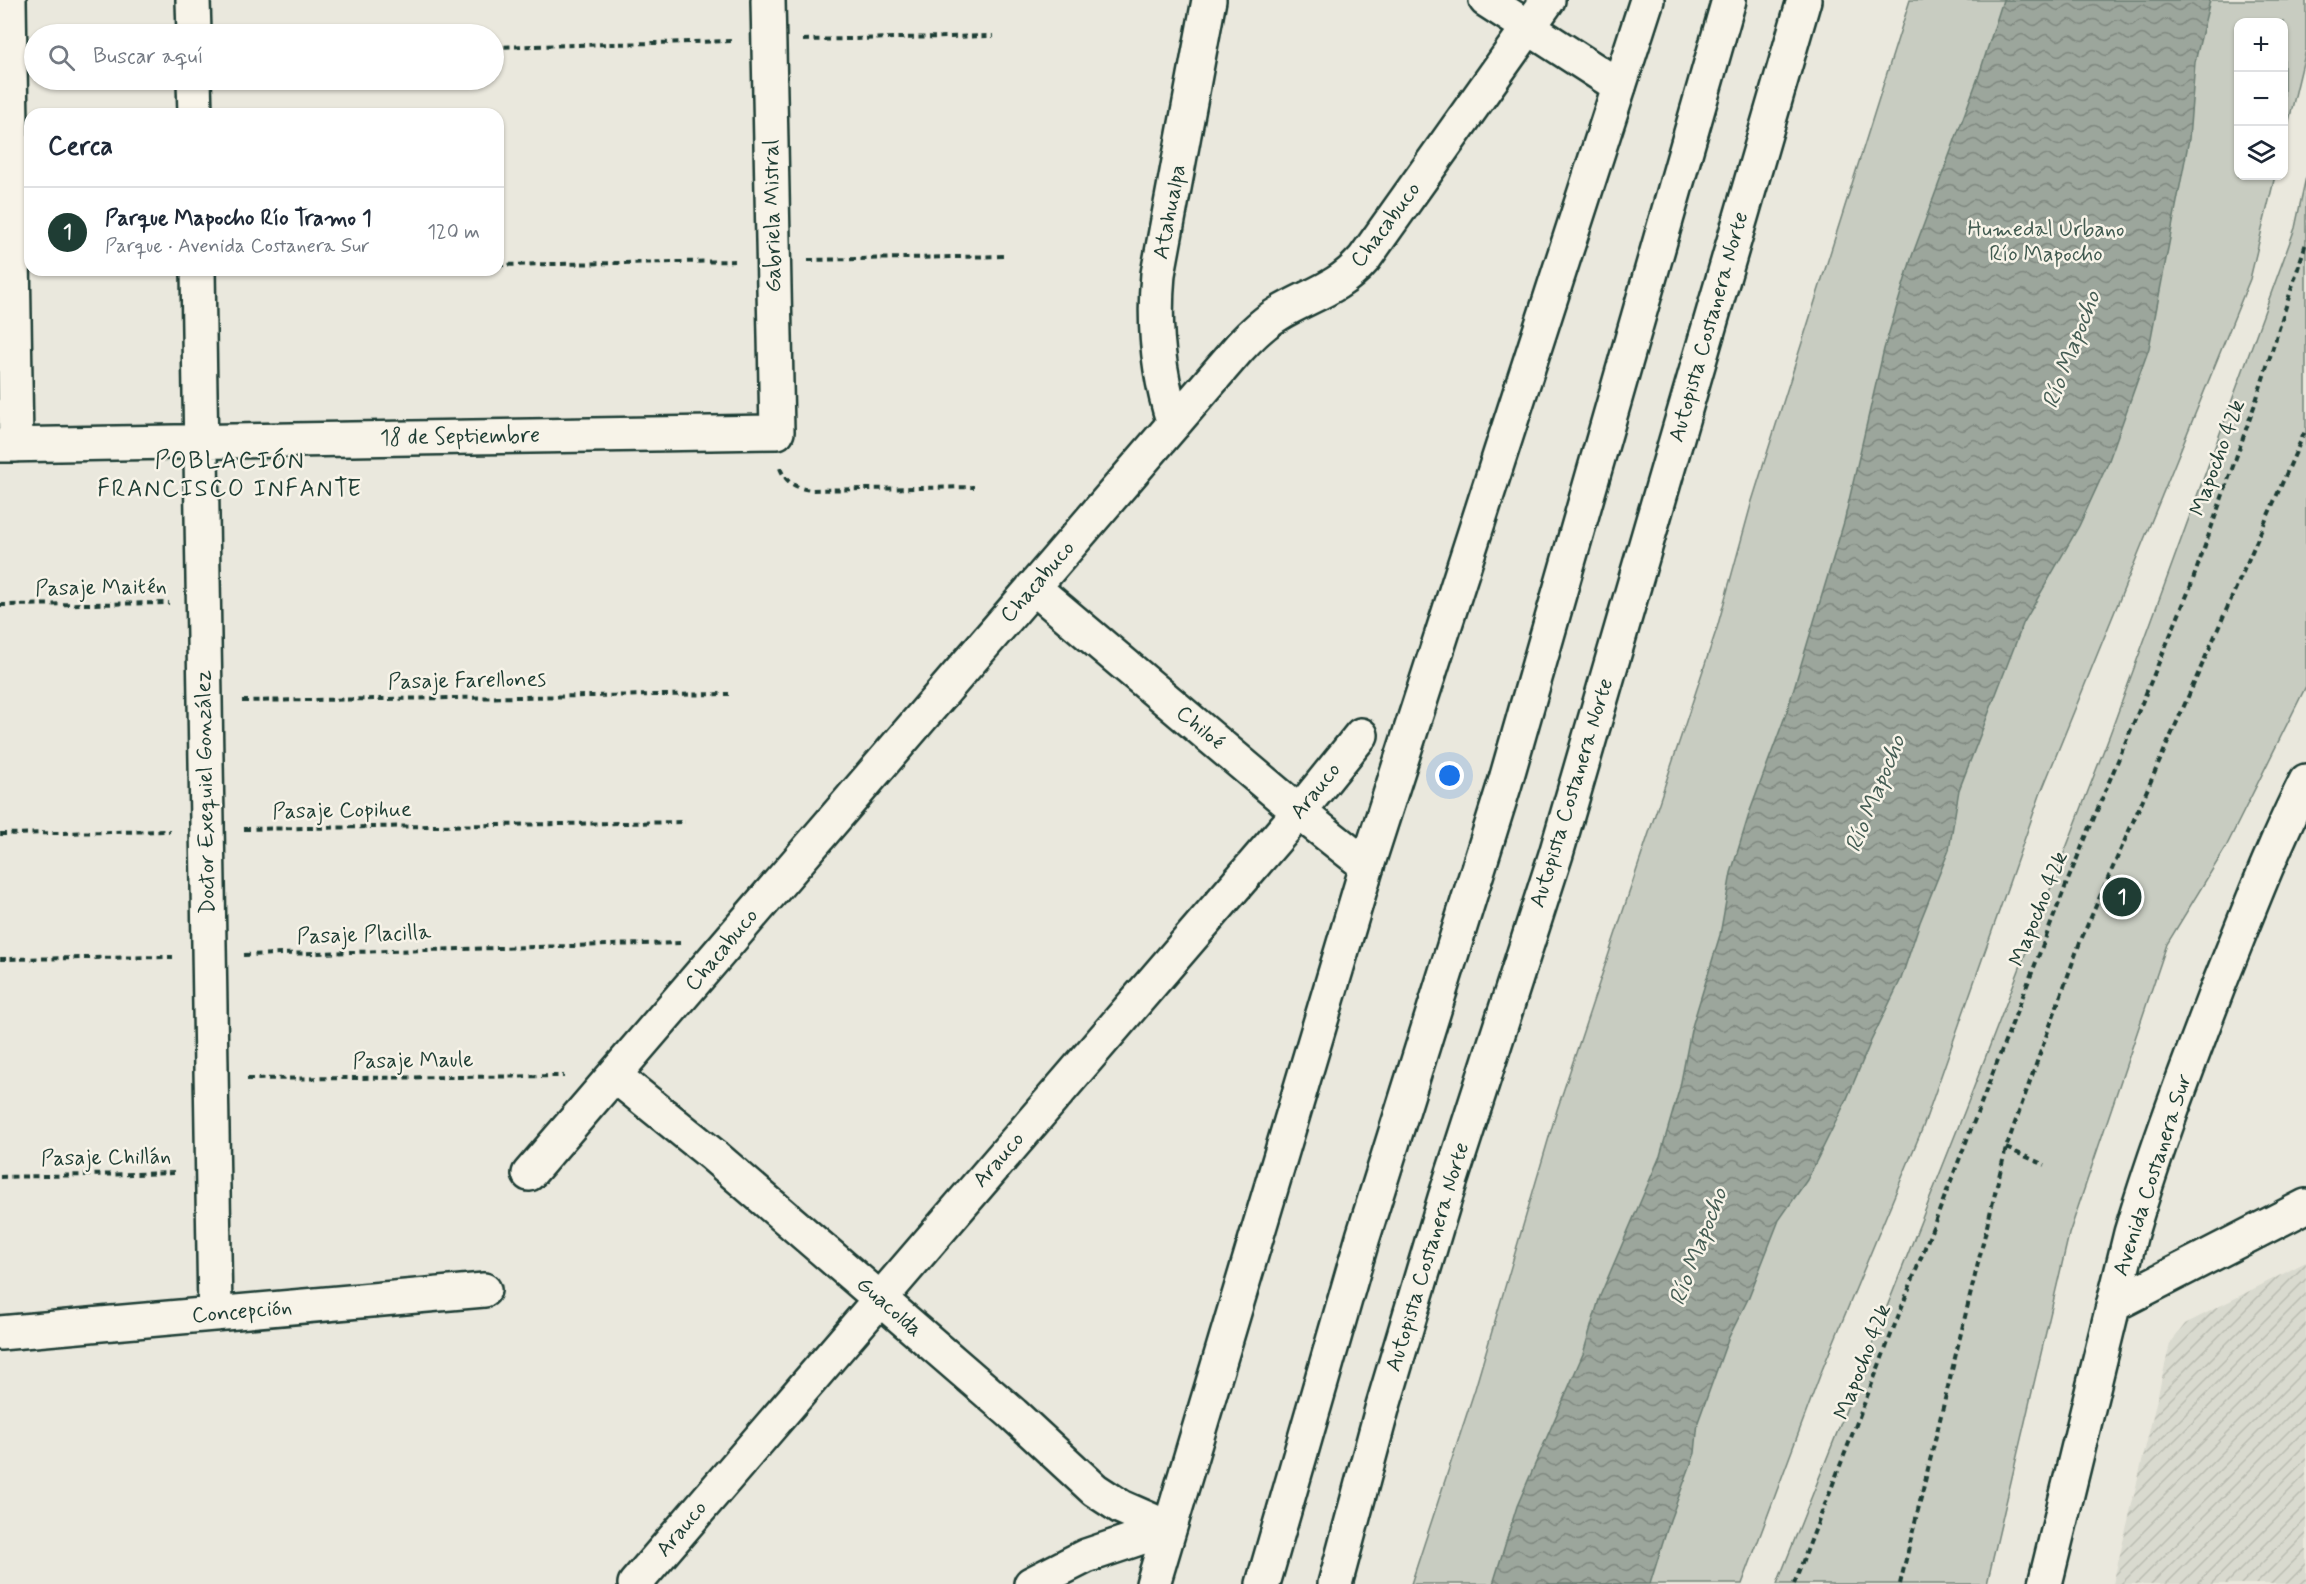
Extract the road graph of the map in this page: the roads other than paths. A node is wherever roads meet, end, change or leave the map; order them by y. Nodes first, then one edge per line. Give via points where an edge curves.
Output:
1 (9, 0) edge
2 (193, 0) edge
3 (768, 0) edge
4 (1209, 0) edge
5 (1486, 0) edge
6 (1548, 0) edge
7 (1647, 0) edge
8 (1729, 0) edge
9 (1804, 0) edge
10 (194, 24) edge
11 (1528, 27) junction
12 (1619, 86) junction
13 (194, 90) edge
14 (195, 108) edge
15 (198, 276) edge
16 (1174, 424) junction
17 (777, 432) joint
18 (201, 442) junction
19 (8, 445) edge
20 (1034, 587) junction
21 (1361, 735) dead end
22 (2306, 781) edge
23 (1299, 812) junction
24 (1367, 866) junction
25 (615, 1076) junction
26 (529, 1174) dead end
27 (2306, 1206) edge
28 (484, 1290) dead end
29 (879, 1298) junction
30 (2113, 1305) junction
31 (215, 1314) junction
32 (0, 1333) edge
33 (1169, 1528) junction
34 (635, 1584) edge
35 (1031, 1584) edge
36 (1153, 1584) edge
37 (1263, 1584) edge
38 (1335, 1584) edge
39 (2044, 1584) edge

1 - 19 main road
2 - 10 main road
3 - 17 main road, Gabriela Mistral
4 - 16 main road, Atahualpa via 1157,284 1158,362
5 - 11 main road
6 - 11 main road, Chacabuco
7 - 12 main road
8 - 37 main road via 1505,783 1363,1237
9 - 38 main road, Autopista Costanera Norte via 1563,831 1382,1408
11 - 12 main road
11 - 16 main road, Chacabuco via 1359,264 1330,288 1265,323
12 - 24 main road
13 - 14 main road
15 - 18 main road, Doctor Exequiel González
16 - 20 main road, Chacabuco
17 - 18 main road, 18 de Septiembre
18 - 19 main road, 18 de Septiembre
18 - 31 main road, Doctor Exequiel González
20 - 23 main road, Chiloé
20 - 25 main road, Chacabuco
21 - 23 main road, Arauco
22 - 30 main road, Avenida Costanera Sur via 2260,881 2167,1119
23 - 24 main road, Chiloé
23 - 29 main road, Arauco
24 - 33 main road
25 - 26 main road, Chacabuco
25 - 29 main road, Guacolda
27 - 30 main road
28 - 31 main road, Concepción
29 - 33 main road, Guacolda via 1095,1490 1121,1507
29 - 34 main road, Arauco
30 - 39 main road, Avenida Costanera Sur
31 - 32 main road, Concepción
33 - 35 main road via 1086,1556
33 - 36 main road

